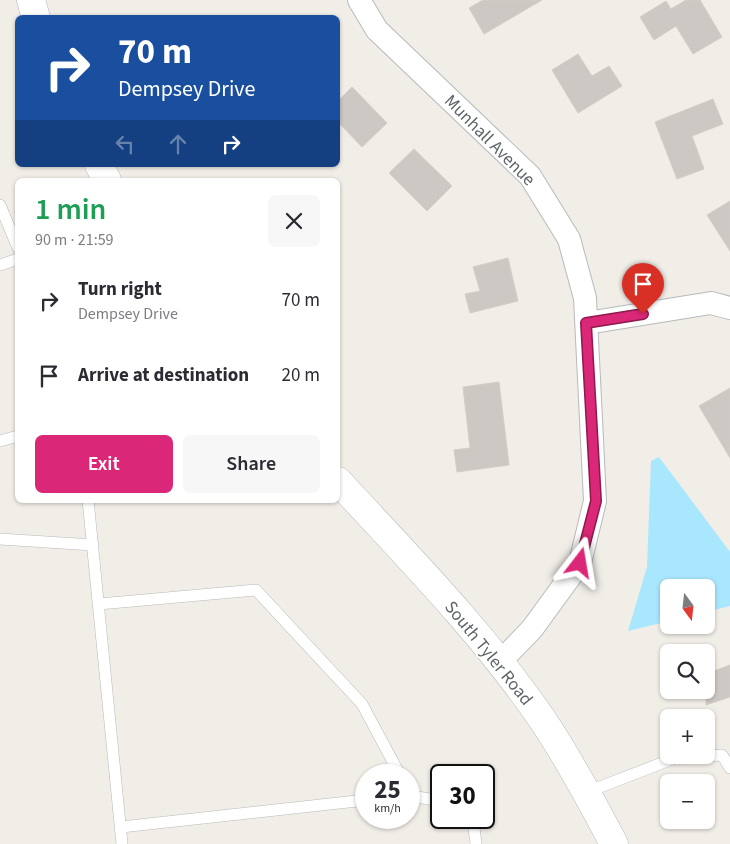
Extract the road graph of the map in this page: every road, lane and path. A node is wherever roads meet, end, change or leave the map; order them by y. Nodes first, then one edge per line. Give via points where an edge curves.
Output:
1 (31, 0) edge
2 (359, 0) edge
3 (35, 15) edge
4 (0, 205) edge
5 (15, 241) edge
6 (15, 260) edge
7 (0, 265) edge
8 (730, 308) edge
9 (586, 323) junction
10 (15, 437) edge
11 (0, 441) edge
12 (340, 483) edge
13 (88, 503) edge
14 (0, 539) edge
15 (93, 545) junction
16 (99, 604) junction
17 (500, 662) junction
18 (394, 764) edge
19 (730, 768) edge
20 (586, 792) junction
21 (355, 801) edge
22 (120, 828) junction
23 (474, 829) edge
24 (122, 844) edge
25 (476, 844) edge
26 (614, 844) edge

1 - 3 street
2 - 9 street, Munhall Avenue via 377,30 530,176 569,239 585,298
4 - 5 lane
6 - 7 lane
8 - 9 street via 711,303
9 - 17 street, Munhall Avenue via 596,501 580,563 532,629
10 - 11 lane
12 - 17 street, South Tyler Road
13 - 15 lane
14 - 15 lane
15 - 16 lane
16 - 18 lane via 256,590 362,704
16 - 22 lane
17 - 20 street, South Tyler Road via 543,720
19 - 20 lane via 722,755 674,758
20 - 26 street, South Tyler Road
21 - 22 lane
22 - 24 lane
23 - 25 lane

